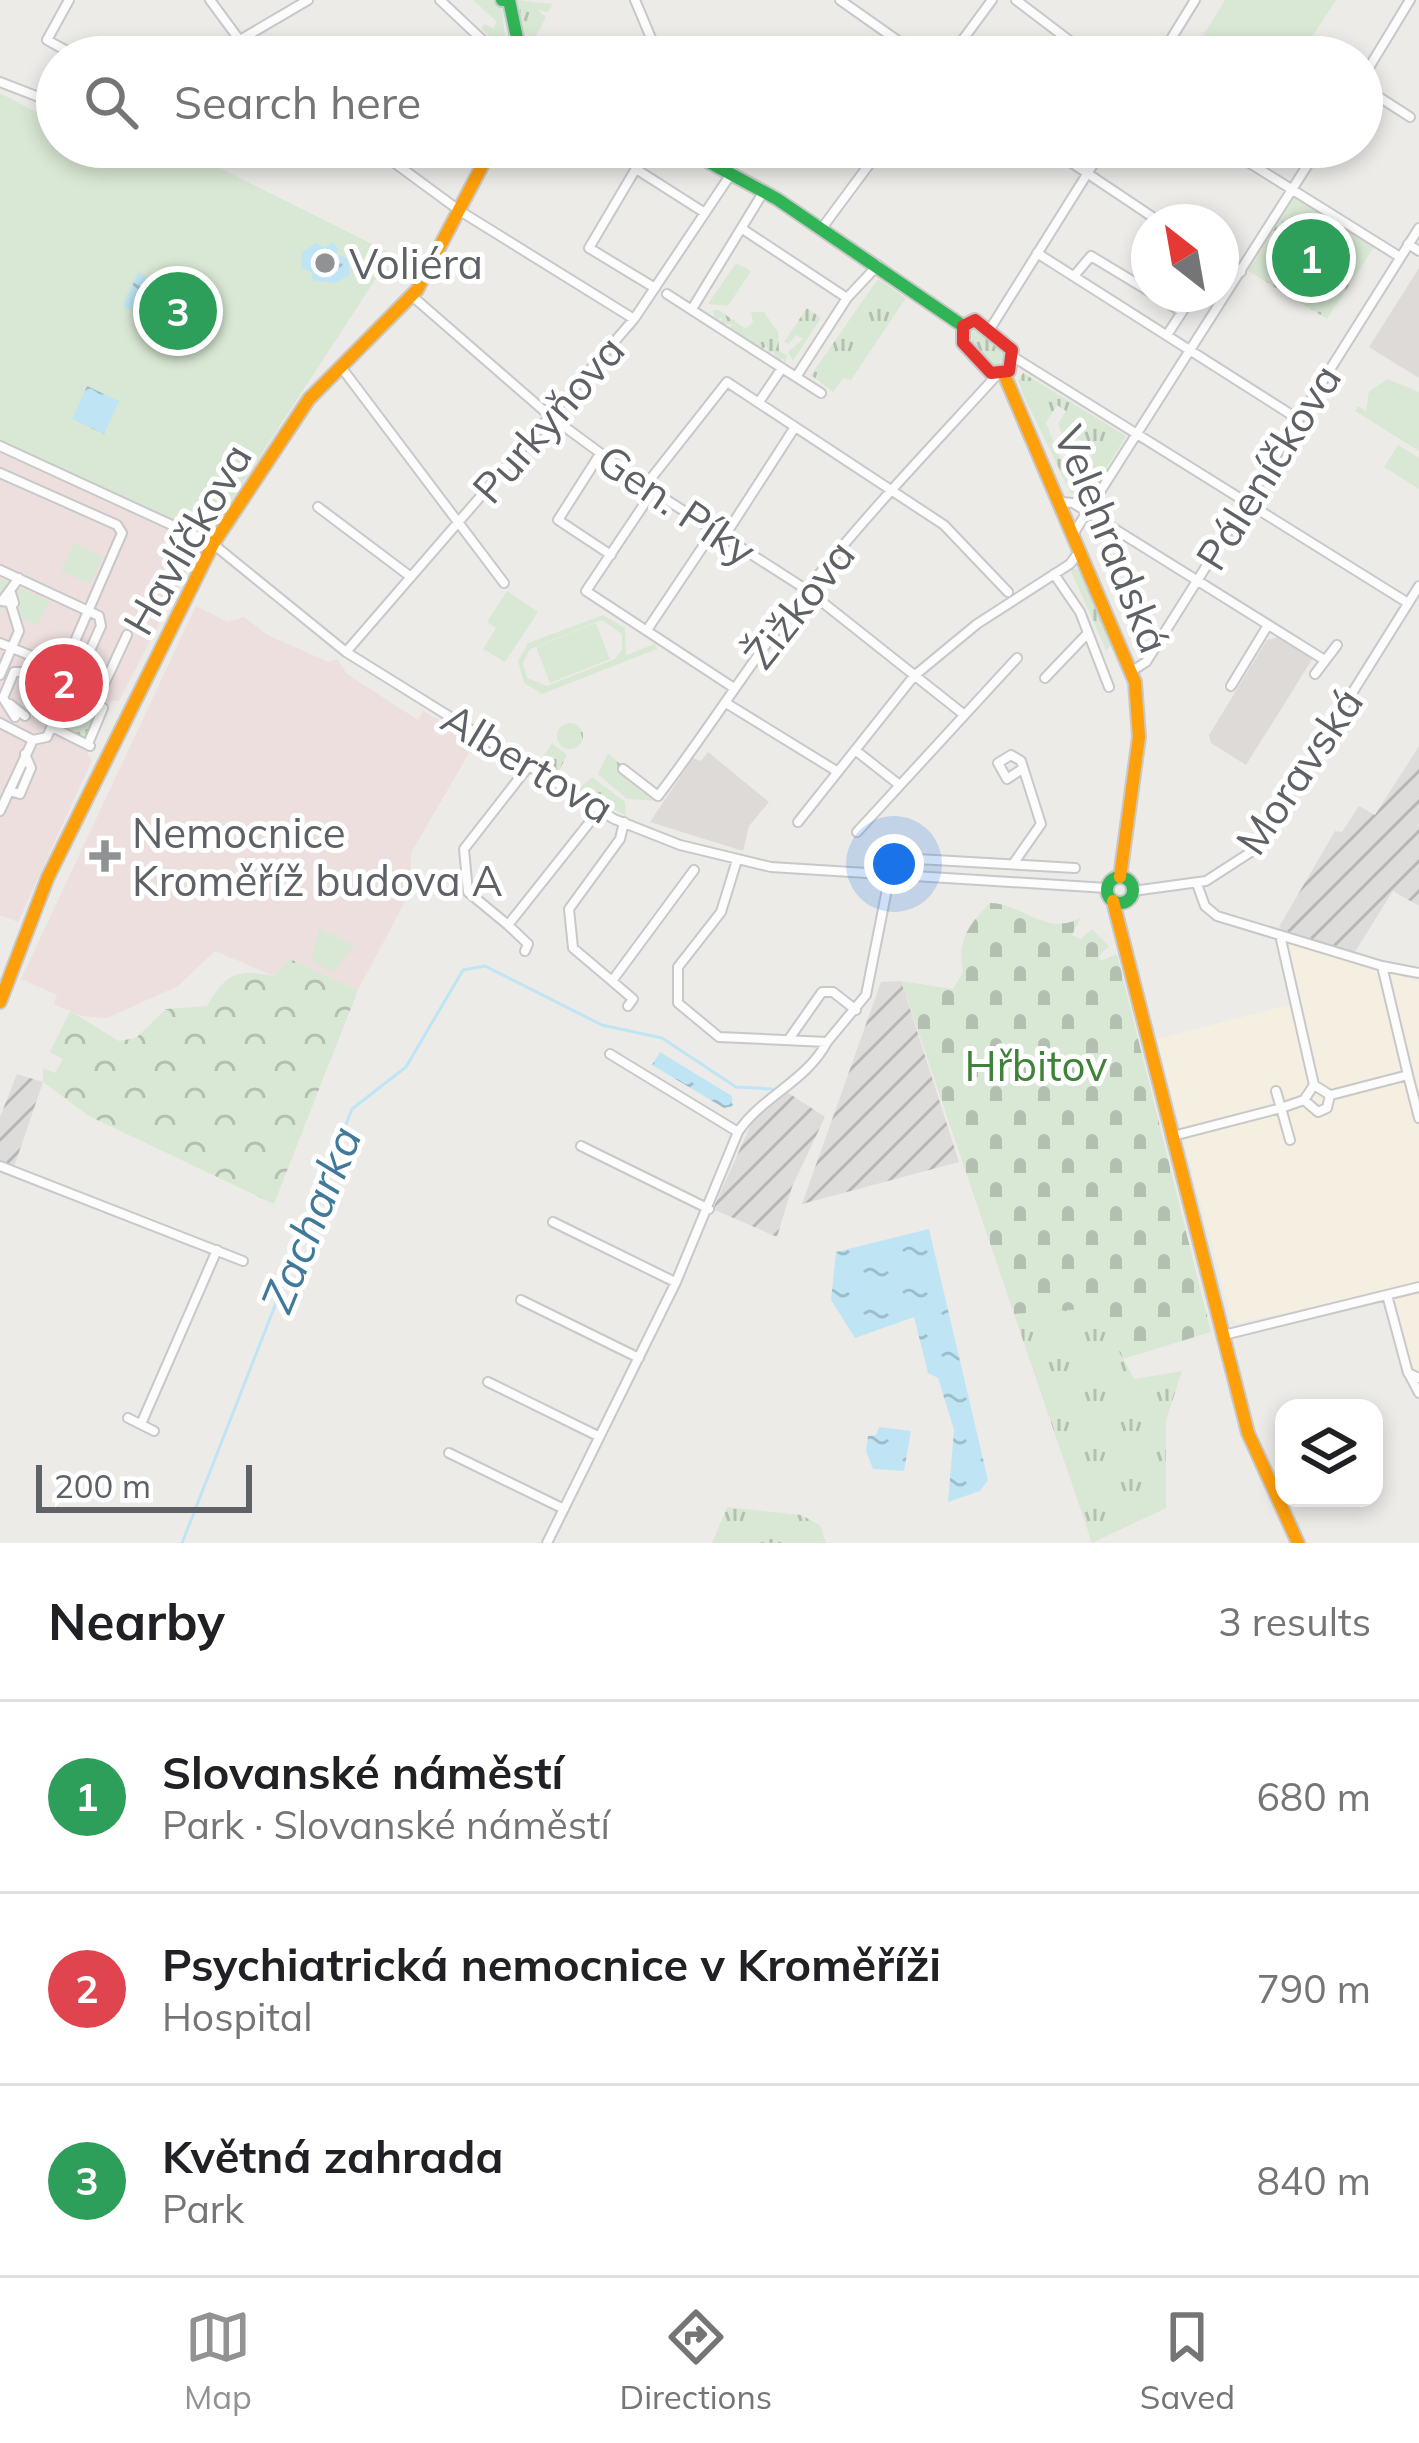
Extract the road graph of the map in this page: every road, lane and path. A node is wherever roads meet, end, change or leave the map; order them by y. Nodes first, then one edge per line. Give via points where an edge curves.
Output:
1 (69, 0) edge
2 (210, 0) edge
3 (308, 0) edge
4 (440, 0) edge
5 (506, 0) edge
6 (635, 0) edge
7 (839, 0) edge
8 (992, 0) edge
9 (1016, 0) edge
10 (1195, 0) edge
11 (1410, 0) edge
12 (515, 29) junction
13 (49, 36) edge
14 (235, 36) edge
15 (249, 36) edge
16 (478, 36) edge
17 (513, 36) edge
18 (516, 36) edge
19 (650, 36) edge
20 (891, 36) edge
21 (965, 36) edge
22 (1063, 36) edge
23 (1173, 36) edge
24 (1383, 47) edge
25 (0, 82) edge
26 (36, 96) edge
27 (1383, 97) edge
28 (1410, 116) dead end
29 (402, 168) edge
30 (482, 168) edge
31 (637, 168) edge
32 (643, 168) edge
33 (723, 168) edge
34 (866, 168) edge
35 (1077, 168) edge
36 (1091, 168) edge
37 (1257, 168) edge
38 (1306, 168) edge
39 (732, 173) junction
40 (1087, 175) junction
41 (1292, 190) junction
42 (764, 191) junction
43 (1132, 204) edge
44 (460, 211) junction
45 (705, 213) junction
46 (821, 228) junction
47 (1419, 228) edge
48 (744, 230) junction
49 (1408, 244) junction
50 (1419, 251) edge
51 (1037, 253) junction
52 (1400, 257) junction
53 (878, 266) junction
54 (1241, 272) joint
55 (1239, 274) edge
56 (1074, 276) junction
57 (1131, 280) edge
58 (655, 288) junction
59 (667, 293) dead end
60 (412, 296) junction
61 (847, 298) junction
62 (692, 309) junction
63 (1182, 312) edge
64 (1213, 312) edge
65 (634, 319) junction
66 (963, 326) junction
67 (989, 329) junction
68 (1167, 335) junction
69 (1192, 351) junction
70 (1015, 358) junction
71 (341, 367) junction
72 (782, 368) junction
73 (996, 372) junction
74 (796, 377) junction
75 (984, 390) junction
76 (821, 393) dead end
77 (1015, 394) junction
78 (759, 402) junction
79 (550, 416) junction
80 (1298, 419) junction
81 (795, 427) junction
82 (1140, 434) junction
83 (0, 446) edge
84 (600, 454) junction
85 (0, 473) edge
86 (649, 488) junction
87 (889, 488) junction
88 (1247, 501) junction
89 (1062, 502) junction
90 (318, 508) dead end
91 (1090, 513) junction
92 (458, 522) junction
93 (714, 530) junction
94 (1075, 531) junction
95 (724, 537) junction
96 (213, 544) junction
97 (1081, 547) junction
98 (611, 555) junction
99 (1070, 564) junction
100 (0, 570) edge
101 (1091, 570) junction
102 (1054, 574) junction
103 (411, 577) junction
104 (19, 578) junction
105 (1197, 580) junction
106 (504, 583) dead end
107 (1419, 586) edge
108 (807, 590) junction
109 (1008, 592) dead end
110 (4, 602) edge
111 (1408, 603) junction
112 (90, 610) junction
113 (1268, 625) junction
114 (647, 630) junction
115 (1088, 634) junction
116 (127, 635) dead end
117 (0, 643) edge
118 (1337, 645) dead end
119 (12, 648) junction
120 (346, 652) junction
121 (1017, 658) dead end
122 (1323, 659) junction
123 (65, 666) junction
124 (83, 666) junction
125 (1132, 671) junction
126 (0, 674) edge
127 (1315, 674) dead end
128 (108, 676) junction
129 (914, 676) junction
130 (16, 677) junction
131 (1046, 678) dead end
132 (44, 682) dead end
133 (1231, 686) dead end
134 (1109, 687) dead end
135 (734, 688) junction
136 (67, 692) junction
137 (4, 698) edge
138 (726, 703) junction
139 (103, 708) junction
140 (962, 713) junction
141 (4, 725) edge
142 (52, 727) junction
143 (33, 740) junction
144 (855, 750) junction
145 (528, 767) junction
146 (623, 769) dead end
147 (1022, 769) dead end
148 (838, 772) junction
149 (897, 783) junction
150 (5, 794) edge
151 (0, 811) edge
152 (623, 822) junction
153 (798, 822) dead end
154 (589, 823) dead end
155 (857, 832) dead end
156 (737, 860) junction
157 (1013, 864) junction
158 (1075, 868) dead end
159 (694, 870) dead end
160 (890, 876) junction
161 (1197, 884) junction
162 (1120, 895) junction
163 (508, 925) junction
164 (1280, 935) junction
165 (525, 951) dead end
166 (1382, 966) junction
167 (1419, 973) edge
168 (612, 981) junction
169 (0, 1003) edge
170 (628, 1006) dead end
171 (856, 1010) junction
172 (789, 1040) junction
173 (827, 1042) junction
174 (610, 1054) dead end
175 (1408, 1075) junction
176 (1314, 1085) junction
177 (1276, 1091) dead end
178 (1330, 1095) junction
179 (1304, 1100) junction
180 (1282, 1108) junction
181 (1419, 1118) edge
182 (737, 1132) junction
183 (1172, 1136) junction
184 (1290, 1140) dead end
185 (581, 1146) dead end
186 (0, 1166) edge
187 (709, 1208) junction
188 (553, 1222) dead end
189 (217, 1250) junction
190 (243, 1261) dead end
191 (676, 1282) junction
192 (1419, 1287) edge
193 (1387, 1295) junction
194 (521, 1300) dead end
195 (1223, 1335) junction
196 (639, 1358) junction
197 (1408, 1373) junction
198 (1419, 1378) edge
199 (488, 1382) dead end
200 (1419, 1393) edge
201 (128, 1418) dead end
202 (141, 1424) junction
203 (154, 1431) dead end
204 (598, 1436) junction
205 (448, 1453) dead end
206 (564, 1509) junction
207 (547, 1543) edge
208 (1298, 1543) edge

1 - 13 street
2 - 14 street
3 - 15 street
4 - 16 street
5 - 12 main road
6 - 19 street
7 - 20 street
8 - 21 street
9 - 22 street
10 - 23 street
11 - 24 street
12 - 17 street
12 - 18 main road
25 - 26 street
27 - 28 street
29 - 44 street
30 - 44 main road, Havlíčkova
31 - 58 street via 589,248
32 - 45 street
33 - 39 main road, Velehradská
34 - 46 street
35 - 40 street
36 - 40 street
37 - 41 street
38 - 41 street
39 - 42 main road, Velehradská
39 - 45 street, Purkyňova
40 - 43 street
40 - 51 street
41 - 52 street
41 - 54 street
42 - 46 main road, Velehradská
42 - 48 street
44 - 60 main road, Havlíčkova
44 - 65 street
45 - 58 street, Purkyňova
46 - 53 main road, Velehradská
47 - 49 street, Páleníčkova
48 - 61 street
48 - 62 street
49 - 50 street
49 - 52 street, Páleníčkova
51 - 56 street
51 - 67 street
52 - 80 street, Páleníčkova
53 - 61 street
53 - 66 main road, Velehradská
54 - 55 street
56 - 57 street via 1091,256
56 - 68 street
58 - 65 street, Purkyňova
59 - 62 street
60 - 71 main road, Havlíčkova
60 - 79 street, Gen. Píky
61 - 74 street
62 - 72 street
63 - 68 street
64 - 69 street
65 - 79 street, Purkyňova
66 - 67 main road, Velehradská via 975,320
66 - 73 main road, Velehradská via 962,343
67 - 70 main road
68 - 69 street
69 - 80 street
69 - 82 street
70 - 73 main road
70 - 82 street
71 - 92 street
71 - 96 main road, Havlíčkova via 309,399
72 - 74 street
72 - 78 street
73 - 75 street
73 - 77 main road, Velehradská
74 - 76 street
75 - 77 street via 1001,386
75 - 87 street, Žižkova
77 - 89 main road, Velehradská
78 - 81 street
78 - 86 street via 722,382
79 - 84 street, Gen. Píky
79 - 92 street, Purkyňova
80 - 88 street, Páleníčkova
81 - 87 street
81 - 95 street
82 - 88 street
82 - 91 street
83 - 96 street, Albertova
84 - 86 street, Gen. Píky
84 - 98 street via 559,520
85 - 112 street via 117,525 123,540
86 - 93 street, Gen. Píky
86 - 98 street
87 - 108 street, Žižkova
87 - 109 street via 944,525
88 - 105 street, Páleníčkova
88 - 111 street
89 - 91 street
89 - 94 main road, Velehradská
90 - 103 street
91 - 94 street
91 - 105 street
92 - 103 street, Purkyňova
92 - 106 street
93 - 95 street, Gen. Píky
93 - 114 street
94 - 97 main road, Velehradská
95 - 108 street, Gen. Píky
96 - 120 street, Albertova
96 - 169 main road, Havlíčkova via 48,877
97 - 99 street
97 - 101 main road, Velehradská
98 - 114 street via 586,591
99 - 101 street
99 - 102 street
100 - 104 street
101 - 125 main road, Velehradská
102 - 115 street
102 - 129 street
103 - 120 street, Purkyňova
104 - 110 street via 16,599
104 - 112 street
105 - 113 street
105 - 125 street, Páleníčkova via 1146,662
107 - 111 street, Moravská
108 - 129 street, Gen. Píky
108 - 135 street, Žižkova
110 - 119 street via 19,631
111 - 161 street, Moravská via 1270,830 1237,865
112 - 123 street
112 - 124 street via 101,626
113 - 122 street
113 - 133 street
114 - 135 street
115 - 131 street
115 - 134 street
116 - 128 street
117 - 119 street
118 - 122 street
119 - 123 street
119 - 126 street
120 - 145 street, Albertova
121 - 140 street via 974,710
122 - 127 street
123 - 124 street
123 - 136 street
124 - 128 street
125 - 162 main road, Velehradská via 1139,737 1120,877 1129,880
126 - 130 street
128 - 139 street
129 - 140 street, Gen. Píky
129 - 144 street
130 - 132 street via 33,672
130 - 137 street
135 - 138 street, Žižkova
136 - 139 street
136 - 142 street
137 - 141 street via 23,717
138 - 146 street, Žižkova via 658,796
138 - 148 street
139 - 142 street via 89,745
140 - 149 street
141 - 143 street
142 - 143 street via 42,742
143 - 150 street
144 - 148 street
144 - 149 street
145 - 152 street, Albertova
145 - 163 street via 464,849 469,892
147 - 157 street via 1041,824
148 - 153 street
149 - 155 street
150 - 151 street
152 - 156 street, Albertova
152 - 168 street via 620,839 569,909 573,948
154 - 163 street
156 - 160 street, Albertova
156 - 172 street via 721,912 678,967 682,1007 719,1037
157 - 158 street, Albertova
157 - 160 street, Albertova via 900,858
159 - 168 street
160 - 162 street, Albertova
160 - 171 street via 870,986
161 - 162 street, Moravská
161 - 164 street via 1212,914
162 - 183 main road, Velehradská
163 - 165 street via 529,944
164 - 166 street
164 - 176 street
166 - 167 street
166 - 175 street
168 - 170 street via 634,999
171 - 172 street via 822,992
171 - 173 street
172 - 173 street
173 - 182 street
174 - 182 street
175 - 178 street
175 - 181 street
176 - 178 street
176 - 179 street
177 - 180 street
178 - 179 street via 1318,1112
179 - 180 street
180 - 183 street
180 - 184 street
182 - 187 street
183 - 195 main road, Velehradská
185 - 187 street
186 - 189 street
187 - 191 street
188 - 191 street
189 - 190 street
189 - 202 street
191 - 196 street
192 - 193 street
193 - 195 street
193 - 197 street
194 - 196 street
195 - 208 main road, Velehradská via 1261,1469
196 - 204 street
197 - 198 street
197 - 200 street
199 - 204 street
201 - 202 street
202 - 203 street
204 - 206 street
205 - 206 street
206 - 207 street

